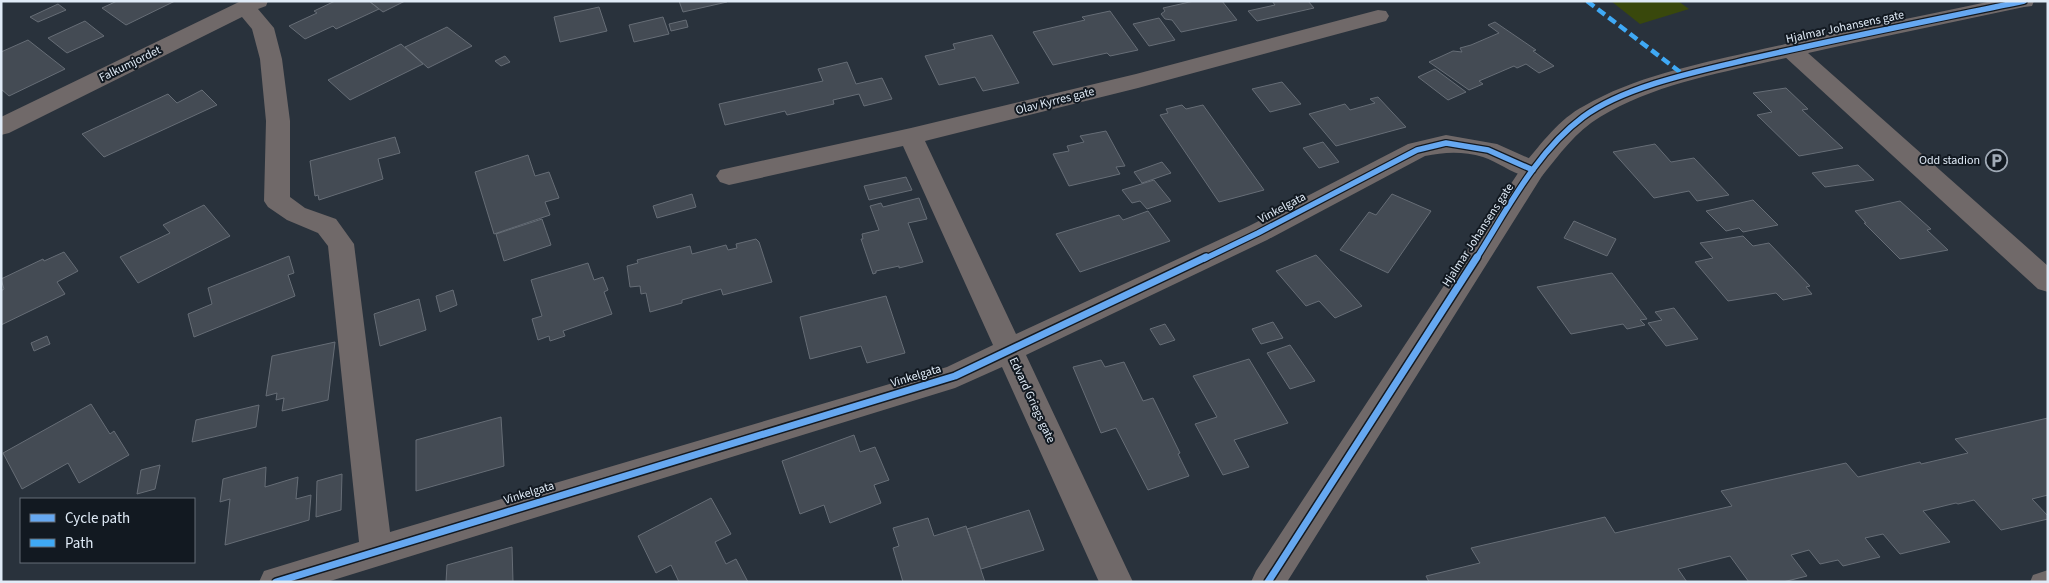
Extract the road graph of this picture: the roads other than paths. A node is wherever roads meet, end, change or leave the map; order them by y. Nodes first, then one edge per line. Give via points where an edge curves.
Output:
1 (2024, 1) edge
2 (251, 5) edge
3 (1378, 16) dead end
4 (1791, 50) junction
5 (1, 128) edge
6 (912, 136) junction
7 (1534, 170) junction
8 (729, 176) dead end
9 (2048, 282) edge
10 (1009, 351) junction
11 (376, 551) junction
12 (2048, 580) edge
13 (276, 582) edge
14 (1116, 582) edge
15 (1268, 582) edge
16 (2041, 582) edge

1 - 4 street, Hjalmar Johansens gate
2 - 5 street, Falkumjordet
2 - 11 street via 263,28 271,60 278,121 277,201 296,214 327,226 341,244
3 - 6 street, Olav Kyrres gate via 1138,81
4 - 7 street, Hjalmar Johansens gate via 1684,75 1590,112 1564,133
4 - 9 street
6 - 8 street, Olav Kyrres gate
6 - 10 street, Edvard Griegs gate
7 - 10 street, Vinkelgata via 1488,150 1446,143 1417,150 1258,233
7 - 15 street, Hjalmar Johansens gate
10 - 11 street, Vinkelgata via 955,376
10 - 14 street, Edvard Griegs gate
11 - 13 street, Vinkelgata
12 - 16 lane

